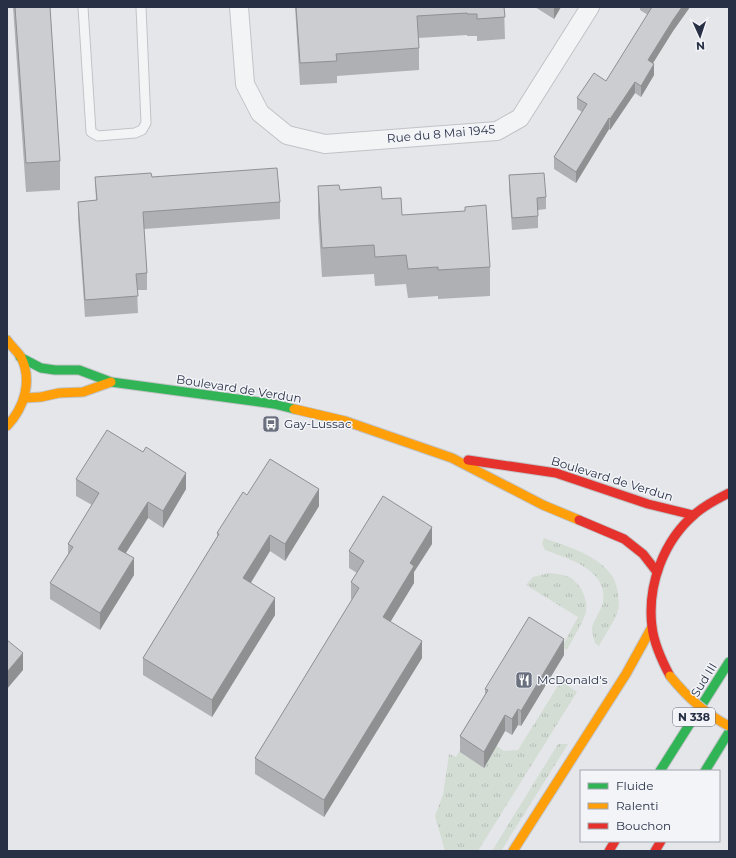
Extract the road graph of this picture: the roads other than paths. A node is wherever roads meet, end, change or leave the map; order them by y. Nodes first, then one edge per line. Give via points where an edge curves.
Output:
1 (83, 7) edge
2 (141, 7) edge
3 (239, 7) edge
4 (590, 7) edge
5 (7, 340) edge
6 (20, 357) junction
7 (111, 382) junction
8 (25, 398) junction
9 (7, 426) edge
10 (452, 458) junction
11 (729, 493) edge
12 (693, 515) junction
13 (657, 572) junction
14 (652, 627) junction
15 (729, 662) edge
16 (729, 726) edge
17 (729, 732) edge
18 (661, 770) edge
19 (706, 770) edge
20 (614, 842) edge
21 (660, 842) edge
22 (513, 851) edge
23 (609, 851) edge
24 (655, 851) edge

1 - 2 lane via 91,132 98,136 135,133 142,130 146,123
3 - 4 street, Rue du 8 Mai 1945 via 245,84 260,113 288,135 325,144 497,131 520,118
5 - 6 main road
6 - 7 main road, Boulevard de Verdun via 41,368 79,370
6 - 8 main road via 27,384
7 - 8 main road, Boulevard de Verdun via 83,392
7 - 10 main road, Boulevard de Verdun via 274,404 345,421
8 - 9 main road via 20,411
10 - 12 main road, Boulevard de Verdun via 556,473 648,504
10 - 13 main road, Boulevard de Verdun via 543,505 624,539 643,554
11 - 12 main road
12 - 13 main road via 678,531
13 - 14 main road via 652,598
14 - 16 main road, bridge via 660,656 670,676 700,709
14 - 22 main road via 626,674
15 - 18 main road, Sud III / N 338
17 - 19 main road, N 338
20 - 23 main road
21 - 24 main road

